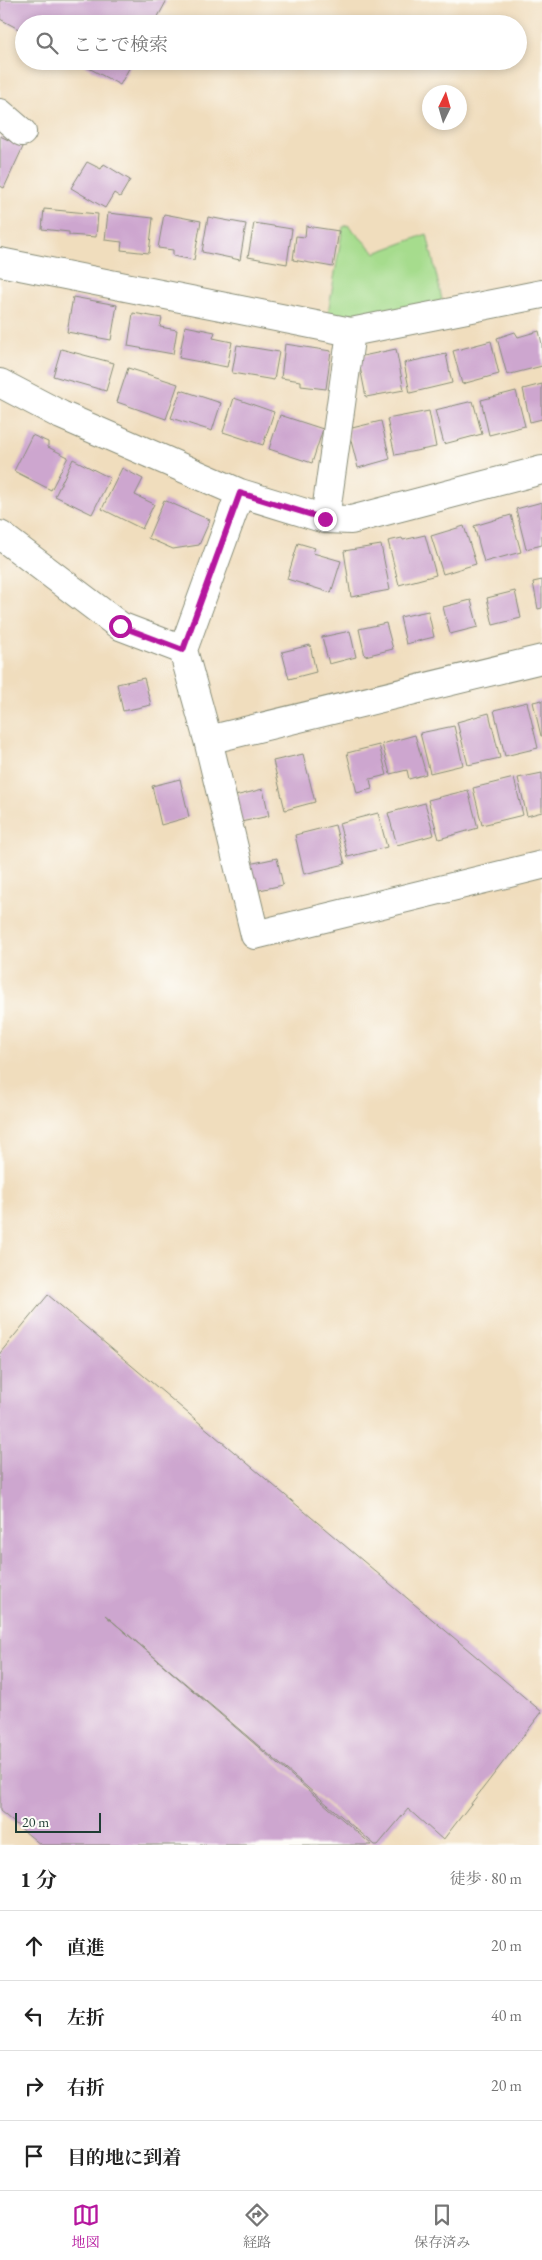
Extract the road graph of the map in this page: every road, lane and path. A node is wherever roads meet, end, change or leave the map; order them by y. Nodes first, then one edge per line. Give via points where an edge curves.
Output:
1 (0, 113) edge
2 (22, 132) dead end
3 (0, 262) edge
4 (542, 294) edge
5 (350, 332) junction
6 (0, 383) edge
7 (542, 470) edge
8 (240, 493) junction
9 (325, 519) junction
10 (0, 535) edge
11 (183, 650) junction
12 (542, 659) edge
13 (208, 740) junction
14 (542, 865) edge

1 - 2 street
3 - 5 street
4 - 5 street
5 - 9 street
6 - 8 street via 61,415
7 - 9 street via 351,520
8 - 9 street
8 - 11 street
10 - 11 street via 120,626
11 - 13 street
12 - 13 street
13 - 14 street via 255,935

